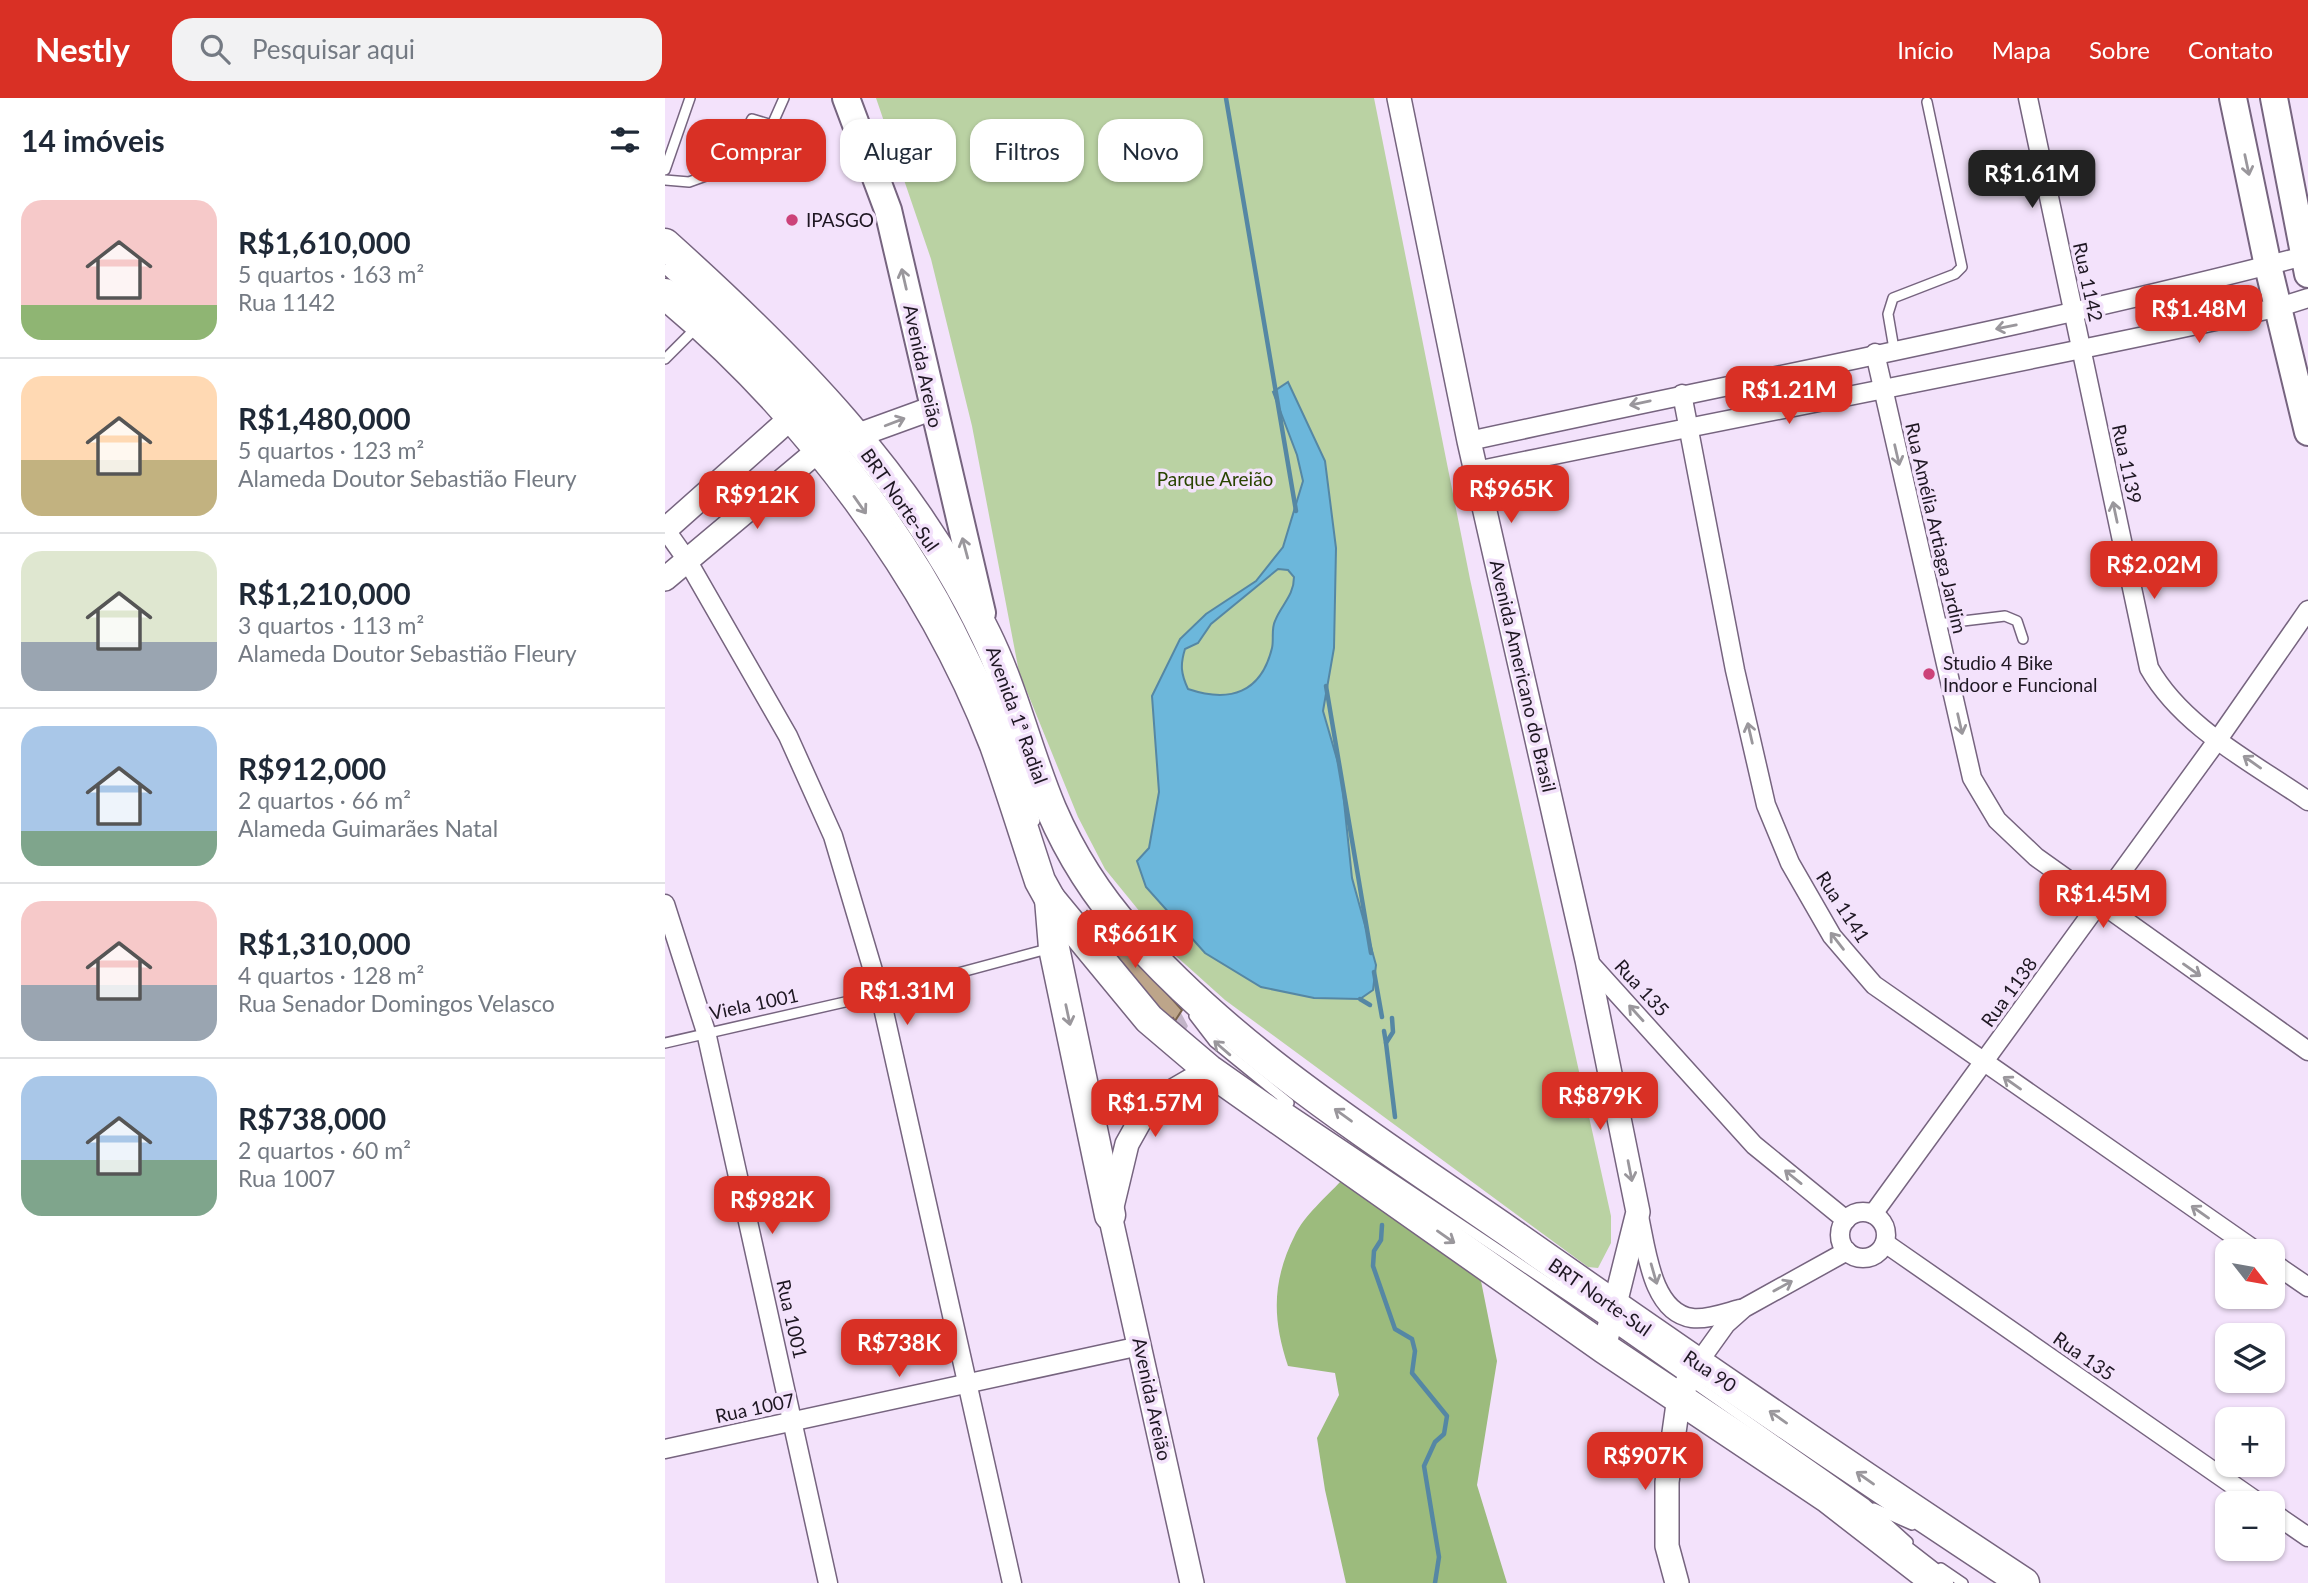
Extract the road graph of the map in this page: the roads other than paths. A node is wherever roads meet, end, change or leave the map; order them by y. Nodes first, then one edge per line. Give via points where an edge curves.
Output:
1 (689, 98) edge
2 (784, 98) edge
3 (846, 98) edge
4 (1399, 98) edge
5 (2028, 98) edge
6 (2233, 98) edge
7 (2273, 98) edge
8 (1927, 102) dead end
9 (665, 170) edge
10 (665, 180) edge
11 (665, 244) edge
12 (2307, 262) edge
13 (2268, 266) junction
14 (665, 269) edge
15 (665, 294) edge
16 (2308, 298) edge
17 (2280, 307) junction
18 (2073, 314) junction
19 (699, 324) junction
20 (1894, 349) junction
21 (2081, 352) junction
22 (1875, 353) junction
23 (665, 359) edge
24 (1881, 389) junction
25 (1682, 394) junction
26 (933, 408) junction
27 (793, 416) junction
28 (1688, 427) junction
29 (2308, 432) edge
30 (1469, 441) junction
31 (839, 443) junction
32 (1476, 471) junction
33 (665, 530) edge
34 (687, 560) junction
35 (665, 579) edge
36 (2306, 617) edge
37 (1938, 624) junction
38 (988, 638) junction
39 (2023, 639) dead end
40 (2219, 738) junction
41 (2308, 801) edge
42 (1040, 826) dead end
43 (2098, 903) junction
44 (665, 904) edge
45 (1061, 904) junction
46 (1100, 915) dead end
47 (1054, 947) junction
48 (1587, 960) junction
49 (1172, 992) dead end
50 (880, 994) junction
51 (1190, 1011) dead end
52 (706, 1032) junction
53 (665, 1042) edge
54 (2308, 1051) edge
55 (1983, 1063) junction
56 (1209, 1070) junction
57 (1312, 1122) junction
58 (1399, 1154) joint
59 (1390, 1198) joint
60 (1638, 1212) junction
61 (1873, 1214) junction
62 (1110, 1215) junction
63 (1846, 1220) junction
64 (2239, 1239) edge
65 (1885, 1243) junction
66 (1847, 1251) junction
67 (2285, 1271) edge
68 (2308, 1287) edge
69 (1744, 1308) junction
70 (1608, 1325) junction
71 (1140, 1346) junction
72 (1688, 1381) junction
73 (968, 1384) junction
74 (793, 1422) junction
75 (665, 1449) edge
76 (2242, 1491) edge
77 (1866, 1504) junction
78 (2285, 1521) edge
79 (1918, 1529) dead end
80 (2308, 1537) edge
81 (1941, 1541) dead end
82 (1914, 1548) dead end
83 (1936, 1573) edge
84 (828, 1583) edge
85 (1012, 1583) edge
86 (1192, 1583) edge
87 (1677, 1583) edge
88 (1963, 1583) edge
89 (2004, 1583) edge
90 (2024, 1583) edge

1 - 9 lane
2 - 10 lane via 772,125 752,119 728,168 689,182
26 -> 3 main road, Avenida Areião via 888,210
4 - 30 street, Avenida Americano do Brasil
5 - 18 street, Rua 1142
6 -> 13 main road
7 - 12 main road
8 - 20 lane via 1962,267 1955,274 1892,298 1888,314
11 - 31 main road, Avenida 1ª Radial via 784,355
12 - 13 street
13 - 17 main road
13 - 18 street
14 - 31 lane, BRT Norte-Sul via 772,368
15 - 19 main road, Avenida 1ª Radial
16 - 17 street
17 - 21 street
17 - 29 main road
18 -> 20 street
18 - 21 street, Rua 1142
19 - 23 lane
19 - 27 main road, Avenida 1ª Radial
20 - 22 street
21 - 24 street
40 -> 21 street, Rua 1139 via 2164,695 2149,668
22 - 24 street, Rua Amélia Artiaga Jardim
22 - 25 street
24 - 28 street
24 -> 37 street, Rua Amélia Artiaga Jardim
25 - 28 street, Rua 1141
25 -> 30 street
31 -> 26 street
38 -> 26 main road, Avenida Areião
27 - 31 main road, Avenida 1ª Radial
27 - 33 street
28 - 32 street
55 -> 28 street, Rua 1141 via 1874,985 1832,936 1790,863 1766,805
30 - 32 street, Avenida Americano do Brasil
31 - 34 street
31 - 38 main road, Avenida 1ª Radial via 937,543
31 - 42 lane, BRT Norte-Sul via 909,540 958,624 994,700
31 -> 45 main road, Avenida 1ª Radial via 951,652 994,744 1040,881
32 - 48 street, Avenida Americano do Brasil
33 - 34 street
34 - 35 street
34 - 50 street via 788,736 833,836
36 - 40 street, Rua 1138
37 - 39 lane via 2005,616 2017,621
37 -> 43 street, Rua Amélia Artiaga Jardim via 1972,778 1997,820 2036,857
58 -> 38 main road, Avenida 1ª Radial via 1277,1067 1209,1010 1131,934 1093,887 1052,811
41 -> 40 street, Rua 1139
40 - 43 street, Rua 1138
43 -> 54 street, Rua Amélia Artiaga Jardim
43 - 55 street, Rua 1138
44 - 52 street, Rua 1001
45 - 47 main road
45 - 56 main road, Avenida 1ª Radial via 1149,1019
45 - 57 lane, BRT Norte-Sul via 1174,1034 1211,1062
46 - 49 lane
47 - 50 lane, Viela 1001
47 -> 62 main road
48 -> 60 street, Avenida Americano do Brasil
63 -> 48 street, Rua 135 via 1754,1145
50 - 52 lane, Viela 1001
50 - 73 street
57 -> 51 lane, BRT Norte-Sul via 1214,1042
52 - 53 lane, Viela 1001
52 - 74 street, Rua 1001
55 - 61 street, Rua 1138
64 -> 55 street, Rua 1141
56 - 59 main road, Avenida 1ª Radial
56 - 62 street via 1166,1095 1141,1119 1127,1144
57 - 70 lane, BRT Norte-Sul
58 - 70 main road, Rua 90
59 -> 70 main road, Rua 90
60 -> 69 street, Avenida Americano do Brasil via 1659,1292 1678,1314 1693,1318
60 - 70 street, Avenida Americano do Brasil
61 - 63 street via 1865,1212
61 - 65 street via 1884,1224
62 - 71 street, Avenida Areião
63 - 66 street via 1841,1235
65 - 66 street via 1870,1257
65 - 76 street, Rua 135
69 -> 66 street
67 - 68 street
69 - 72 street via 1727,1324
70 - 72 main road, Rua 90
70 - 72 main road, Rua 90
71 - 73 street, Rua 1007
71 - 86 street, Avenida Areião
72 - 77 lane
72 - 83 main road, Rua 90 via 1849,1513
72 - 87 street via 1667,1482 1667,1546
90 -> 72 main road, Rua 90
73 - 74 street, Rua 1007
73 - 85 street
74 - 75 street, Rua 1007
74 - 84 street, Rua 1001
77 - 79 lane
77 - 82 lane
78 - 80 street
81 - 89 lane
83 - 88 lane

